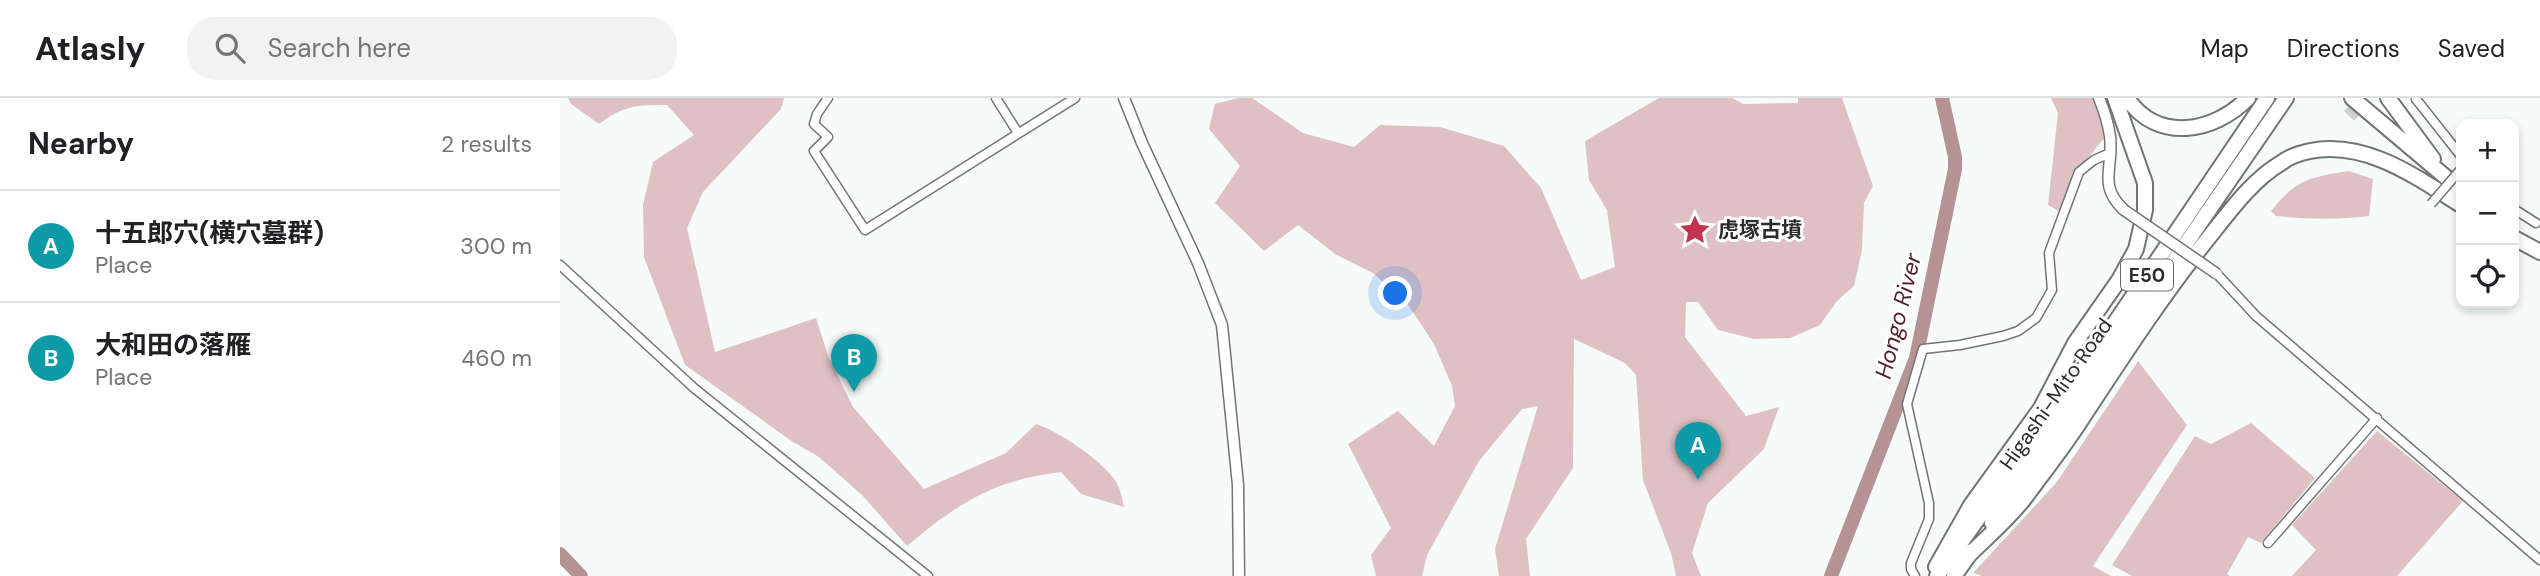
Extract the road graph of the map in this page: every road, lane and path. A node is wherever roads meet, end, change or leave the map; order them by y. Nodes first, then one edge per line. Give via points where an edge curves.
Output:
1 (828, 98) edge
2 (996, 98) edge
3 (1075, 98) edge
4 (1124, 98) edge
5 (2099, 98) edge
6 (2115, 98) edge
7 (2127, 98) edge
8 (2248, 98) edge
9 (2267, 98) edge
10 (2286, 98) edge
11 (2388, 98) edge
12 (2416, 99) edge
13 (2347, 101) edge
14 (2360, 117) tunnel mouth
15 (1018, 133) junction
16 (2456, 150) edge
17 (2110, 153) junction
18 (2456, 175) edge
19 (2456, 184) edge
20 (2456, 186) edge
21 (2456, 199) edge
22 (2456, 200) edge
23 (2428, 207) dead end
24 (2519, 212) edge
25 (2536, 223) dead end
26 (2519, 232) edge
27 (2519, 241) edge
28 (2540, 242) edge
29 (2540, 252) edge
30 (560, 265) edge
31 (2217, 274) joint
32 (2377, 418) junction
33 (2268, 543) dead end
34 (1968, 556) junction
35 (2540, 560) edge
36 (928, 576) edge
37 (1239, 576) edge
38 (1915, 576) edge
39 (1935, 576) edge
40 (1954, 576) edge

1 - 15 street via 814,124 828,137 814,151 865,230
2 - 15 street
3 - 15 street
4 - 37 street via 1222,325 1238,485
5 - 17 street
6 - 39 highway via 2145,183 2146,210 2136,249 2075,343 2041,408 1971,505 1942,554
7 - 8 highway via 2149,120 2179,129 2212,123
9 - 39 highway, Higashi-Mito Road / E50 via 2060,404
10 - 34 highway, Higashi-Mito Road / E50
11 - 19 highway
12 - 16 street
13 - 20 highway
14 - 21 highway
17 - 31 street, bridge via 2113,200
17 - 38 street via 2079,172 2049,253 2052,290 2036,318 2018,331 1992,339 1923,349 1907,404 1929,511 1911,563
18 - 23 street, bridge
22 - 34 highway via 2362,153 2321,150 2280,163 2252,187 2181,272 2024,499
24 - 25 street
26 - 28 highway
27 - 29 highway
30 - 36 street via 694,388
31 - 32 street via 2256,316
32 - 33 street
32 - 35 street
34 - 40 highway, Higashi-Mito Road / E50

